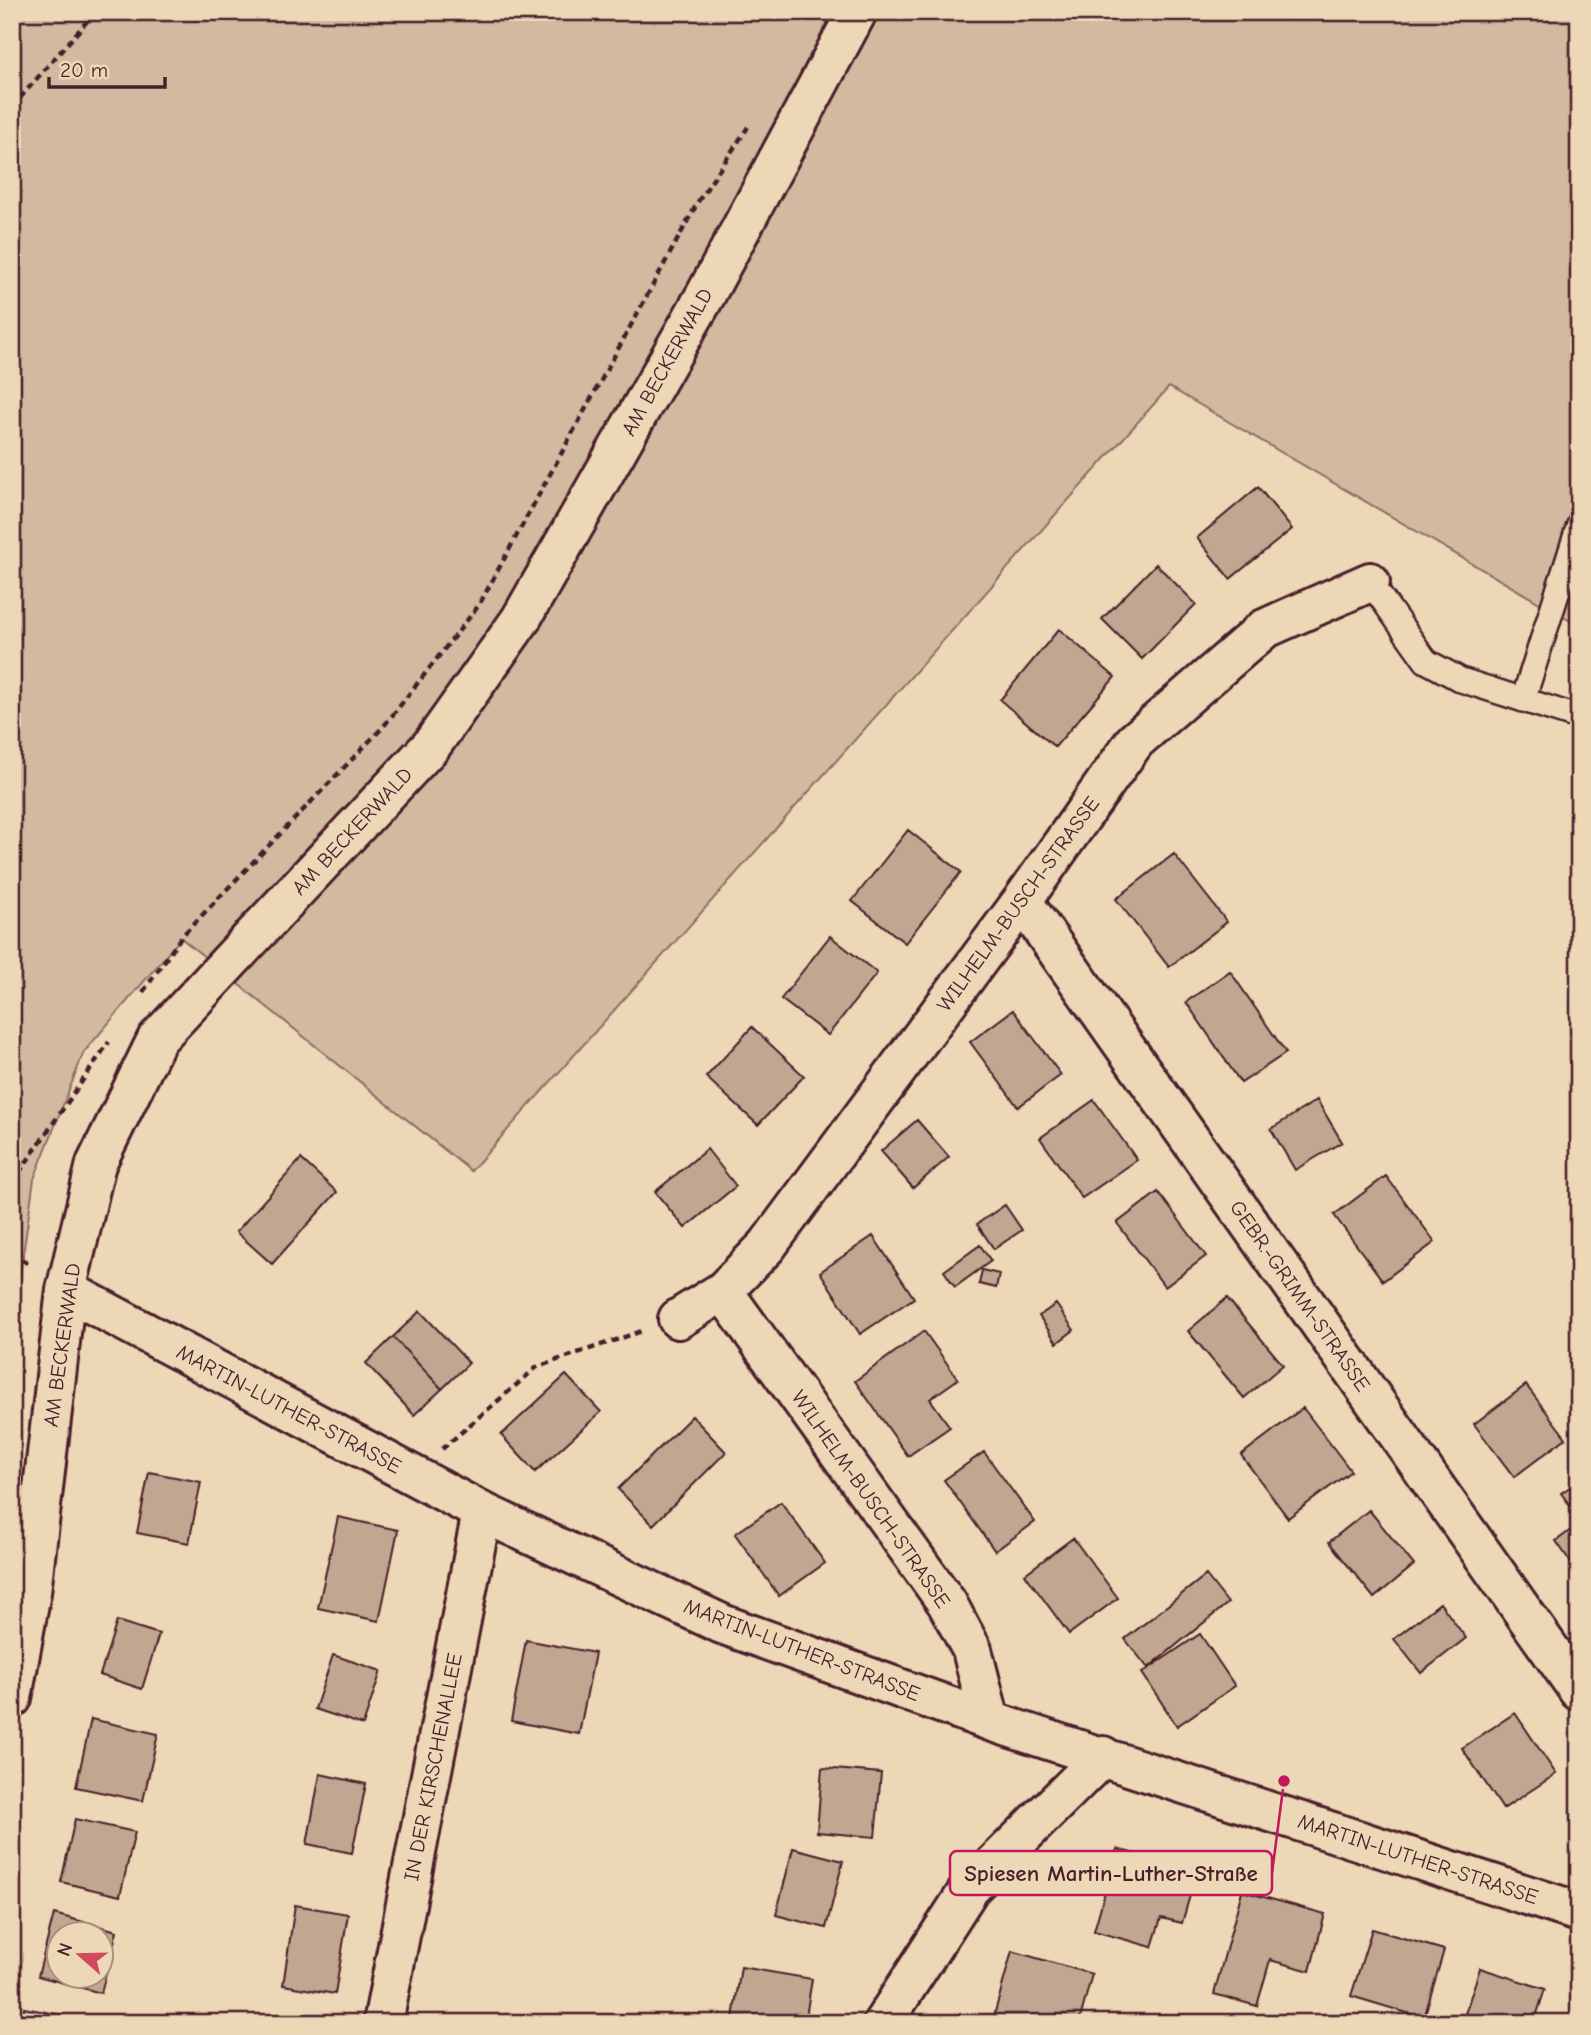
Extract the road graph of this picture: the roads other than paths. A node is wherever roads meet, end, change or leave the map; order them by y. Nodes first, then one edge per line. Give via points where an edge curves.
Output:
1 (857, 12) edge
2 (1579, 524) edge
3 (1370, 582) joint
4 (1523, 700) junction
5 (1577, 718) dead end
6 (1022, 901) junction
7 (65, 1290) junction
8 (723, 1291) junction
9 (678, 1319) road end
10 (482, 1512) junction
11 (1579, 1690) edge
12 (12, 1698) edge
13 (990, 1721) junction
14 (1102, 1756) junction
15 (1579, 1912) edge
16 (383, 2023) edge
17 (883, 2023) edge

1 - 7 street, AM BECKERWALD via 705,296 521,620 431,746 157,1039 96,1164
2 - 4 lane
3 - 4 lane via 1426,661 1461,680
3 - 6 street, WILHELM-BUSCH-STRASSE via 1264,629 1135,741
4 - 5 lane
6 - 8 street, WILHELM-BUSCH-STRASSE via 767,1246
6 - 11 street, GEBR.-GRIMM-STRASSE
7 - 10 street, MARTIN-LUTHER-STRASSE
7 - 12 street, AM BECKERWALD via 31,1592
8 - 9 street, WILHELM-BUSCH-STRASSE
8 - 13 street, WILHELM-BUSCH-STRASSE via 947,1603 972,1650
10 - 13 street, MARTIN-LUTHER-STRASSE via 722,1624
10 - 16 street, IN DER KIRSCHENALLEE
13 - 14 street, MARTIN-LUTHER-STRASSE
14 - 15 street, MARTIN-LUTHER-STRASSE
14 - 17 street via 970,1888

